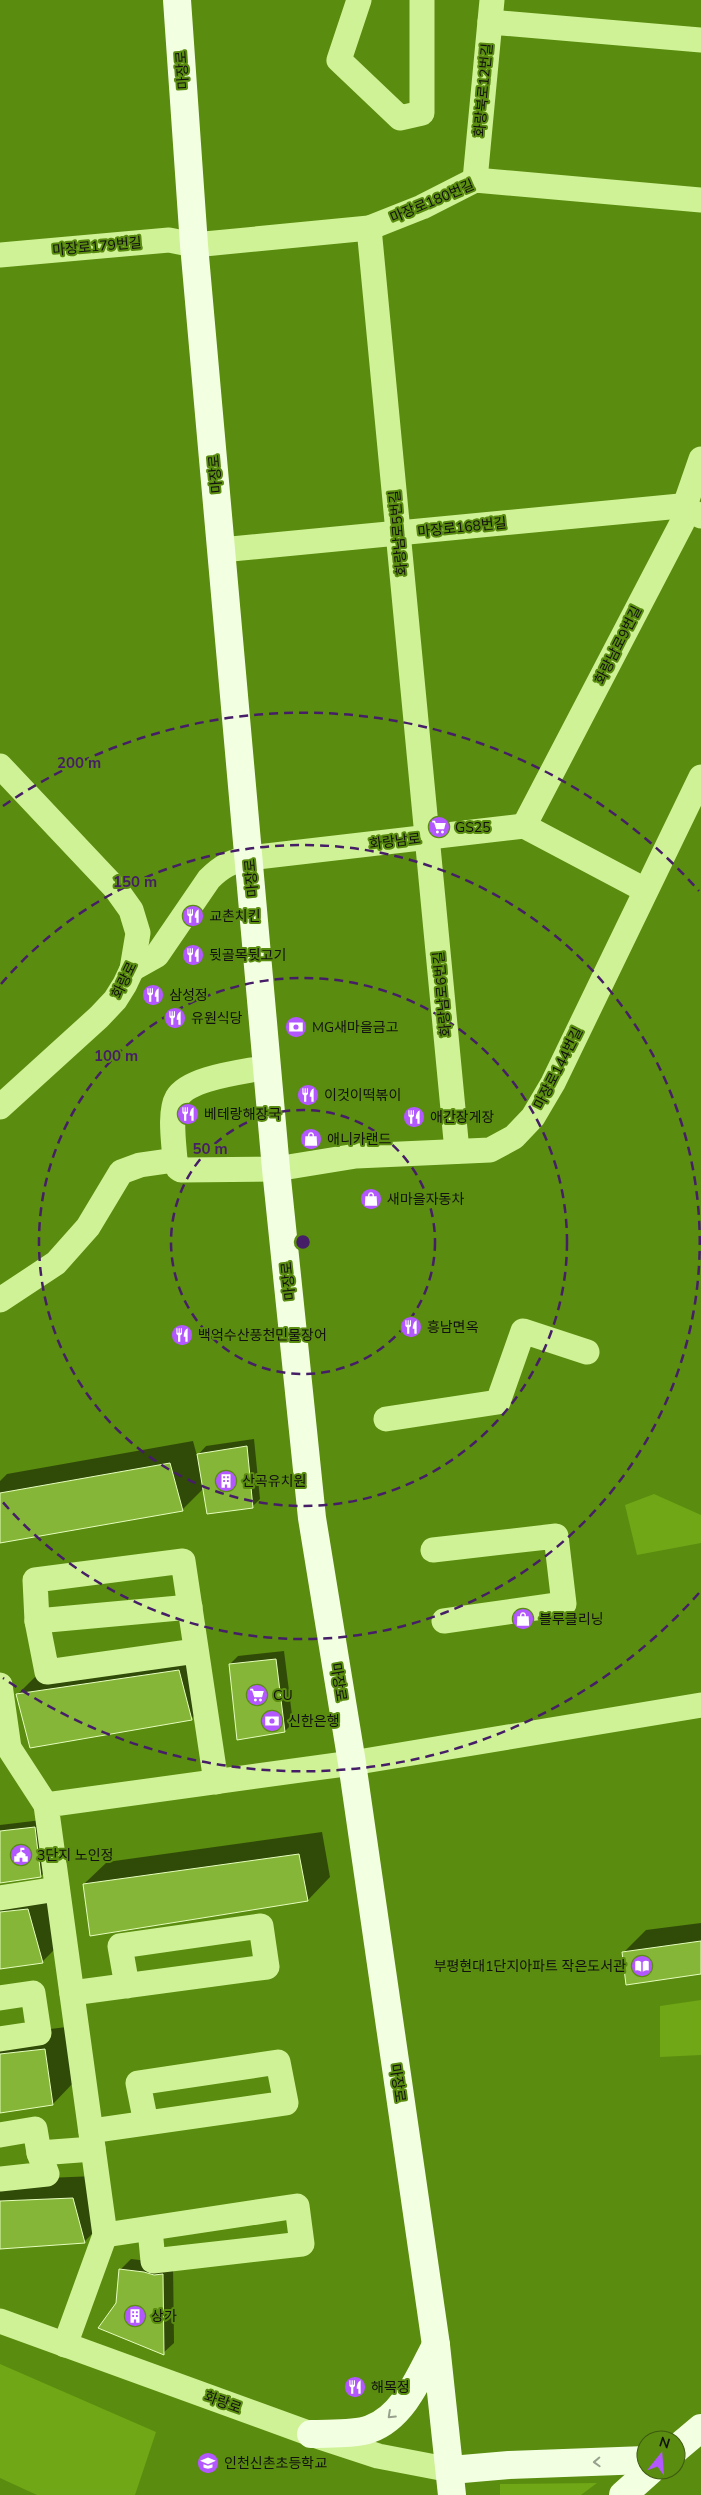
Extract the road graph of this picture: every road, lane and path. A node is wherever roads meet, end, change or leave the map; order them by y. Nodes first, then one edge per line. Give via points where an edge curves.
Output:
1 (177, 0) edge
2 (359, 0) edge
3 (422, 0) edge
4 (491, 11) edge
5 (701, 40) edge
6 (475, 180) junction
7 (701, 200) edge
8 (369, 228) junction
9 (194, 246) junction
10 (0, 255) edge
11 (701, 459) edge
12 (692, 512) edge
13 (398, 533) junction
14 (221, 550) junction
15 (0, 766) edge
16 (701, 776) edge
17 (524, 826) junction
18 (427, 838) junction
19 (249, 858) junction
20 (645, 890) junction
21 (132, 969) junction
22 (267, 1067) junction
23 (1, 1104) edge
24 (457, 1151) junction
25 (175, 1160) junction
26 (276, 1169) junction
27 (0, 1300) edge
28 (587, 1352) dead end
29 (386, 1419) dead end
30 (433, 1550) dead end
31 (190, 1607) junction
32 (36, 1621) junction
33 (444, 1621) dead end
34 (196, 1651) junction
35 (0, 1685) edge
36 (701, 1705) edge
37 (5, 1749) edge
38 (352, 1763) junction
39 (216, 1782) junction
40 (46, 1805) junction
41 (57, 1890) junction
42 (0, 1898) edge
43 (126, 1986) junction
44 (72, 1993) junction
45 (0, 1998) edge
46 (75, 2018) junction
47 (38, 2023) junction
48 (0, 2039) edge
49 (146, 2123) junction
50 (0, 2134) edge
51 (92, 2140) junction
52 (39, 2153) junction
53 (0, 2179) edge
54 (150, 2228) junction
55 (105, 2235) junction
56 (0, 2321) edge
57 (65, 2345) junction
58 (436, 2346) junction
59 (701, 2428) edge
60 (311, 2434) junction
61 (686, 2441) edge
62 (636, 2460) edge
63 (640, 2480) edge
64 (451, 2483) edge
65 (623, 2495) edge

1 - 9 main road, 마장로
2 - 3 street via 339,60 400,118 422,113
4 - 5 street
4 - 6 street, 화랑북로12번길
6 - 7 street, 마장로180번길
6 - 8 street, 마장로180번길 via 422,207
8 - 9 street, 마장로180번길
8 - 13 street, 화랑남로5번길
9 - 10 street, 마장로179번길 via 169,240
9 - 14 main road, 마장로
11 - 12 street, 화랑남로9번길
12 - 13 street, 마장로168번길 via 680,506
12 - 17 street, 화랑남로9번길 via 682,522
13 - 14 street, 마장로168번길
13 - 18 street, 화랑남로5번길
14 - 19 main road, 마장로
15 - 21 street, 화랑로 via 91,861 131,910 138,932
16 - 20 street, 마장로144번길
17 - 18 street, 화랑남로
17 - 20 street
18 - 19 street, 화랑남로
18 - 24 street, 화랑남로6번길
19 - 21 street, 화랑남로 via 219,868 157,955
19 - 22 main road, 마장로
20 - 24 street, 마장로144번길 via 553,1083 533,1118 514,1137 490,1150
21 - 23 street, 화랑로 via 115,1000 99,1017
22 - 25 street via 212,1078 190,1087 177,1098 173,1124
22 - 26 main road, 마장로
24 - 26 street, 마장로144번길 via 356,1156
25 - 26 street, 마장로144번길 via 181,1170
25 - 27 street via 121,1172 88,1227 56,1263
26 - 38 main road, 마장로 via 312,1518
28 - 29 street via 523,1331 498,1402
30 - 33 street via 556,1536 564,1604
31 - 32 street
31 - 32 street via 183,1561 35,1580
31 - 34 street
32 - 34 street via 47,1672
34 - 39 street
35 - 37 street
36 - 38 street
37 - 40 street
38 - 39 street
38 - 58 main road, 마장로
39 - 40 street
40 - 41 street
41 - 42 street
41 - 44 street
43 - 43 street via 267,1967 260,1926 120,1946
43 - 44 street
44 - 46 street
45 - 47 street via 33,1993
46 - 47 street
46 - 51 street
47 - 48 street via 39,2033
49 - 49 street via 286,2103 278,2062 138,2083
49 - 51 street
50 - 52 street via 35,2129
51 - 52 street
51 - 55 street
52 - 53 street via 46,2174
54 - 54 street via 297,2206 302,2244 154,2261
54 - 55 street
55 - 57 street
56 - 57 street, 화랑로
57 - 60 street, 화랑로
58 -> 60 main road via 406,2400 390,2418 369,2430
58 - 64 main road, 마장로
59 - 61 main road
60 - 64 street, 화랑로
62 -> 64 main road via 510,2465
63 - 65 main road

